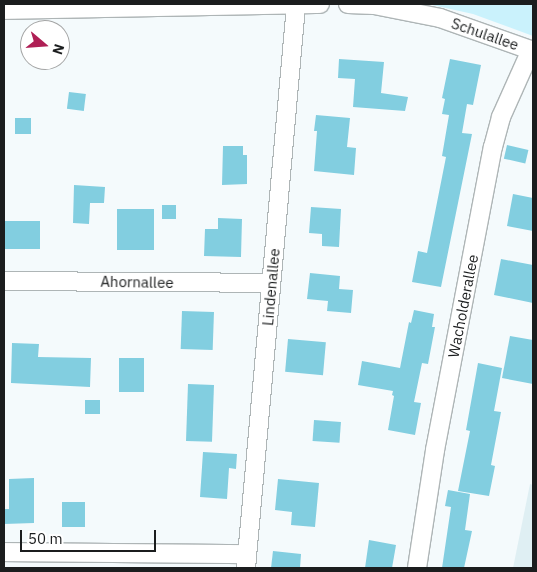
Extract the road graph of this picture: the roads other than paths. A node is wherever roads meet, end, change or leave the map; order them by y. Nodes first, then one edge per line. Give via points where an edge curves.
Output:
1 (320, 4) edge
2 (348, 4) edge
3 (296, 5) edge
4 (4, 10) edge
5 (532, 50) edge
6 (4, 282) edge
7 (271, 283) junction
8 (4, 552) edge
9 (246, 561) edge
10 (417, 568) edge

1 - 3 street
2 - 5 street, Schulallee via 374,5 440,18
3 - 4 street
3 - 7 street, Lindenallee
5 - 10 street, Wacholderallee via 501,117 494,147 435,450
6 - 7 street, Ahornallee
7 - 9 street, Lindenallee
8 - 9 street

